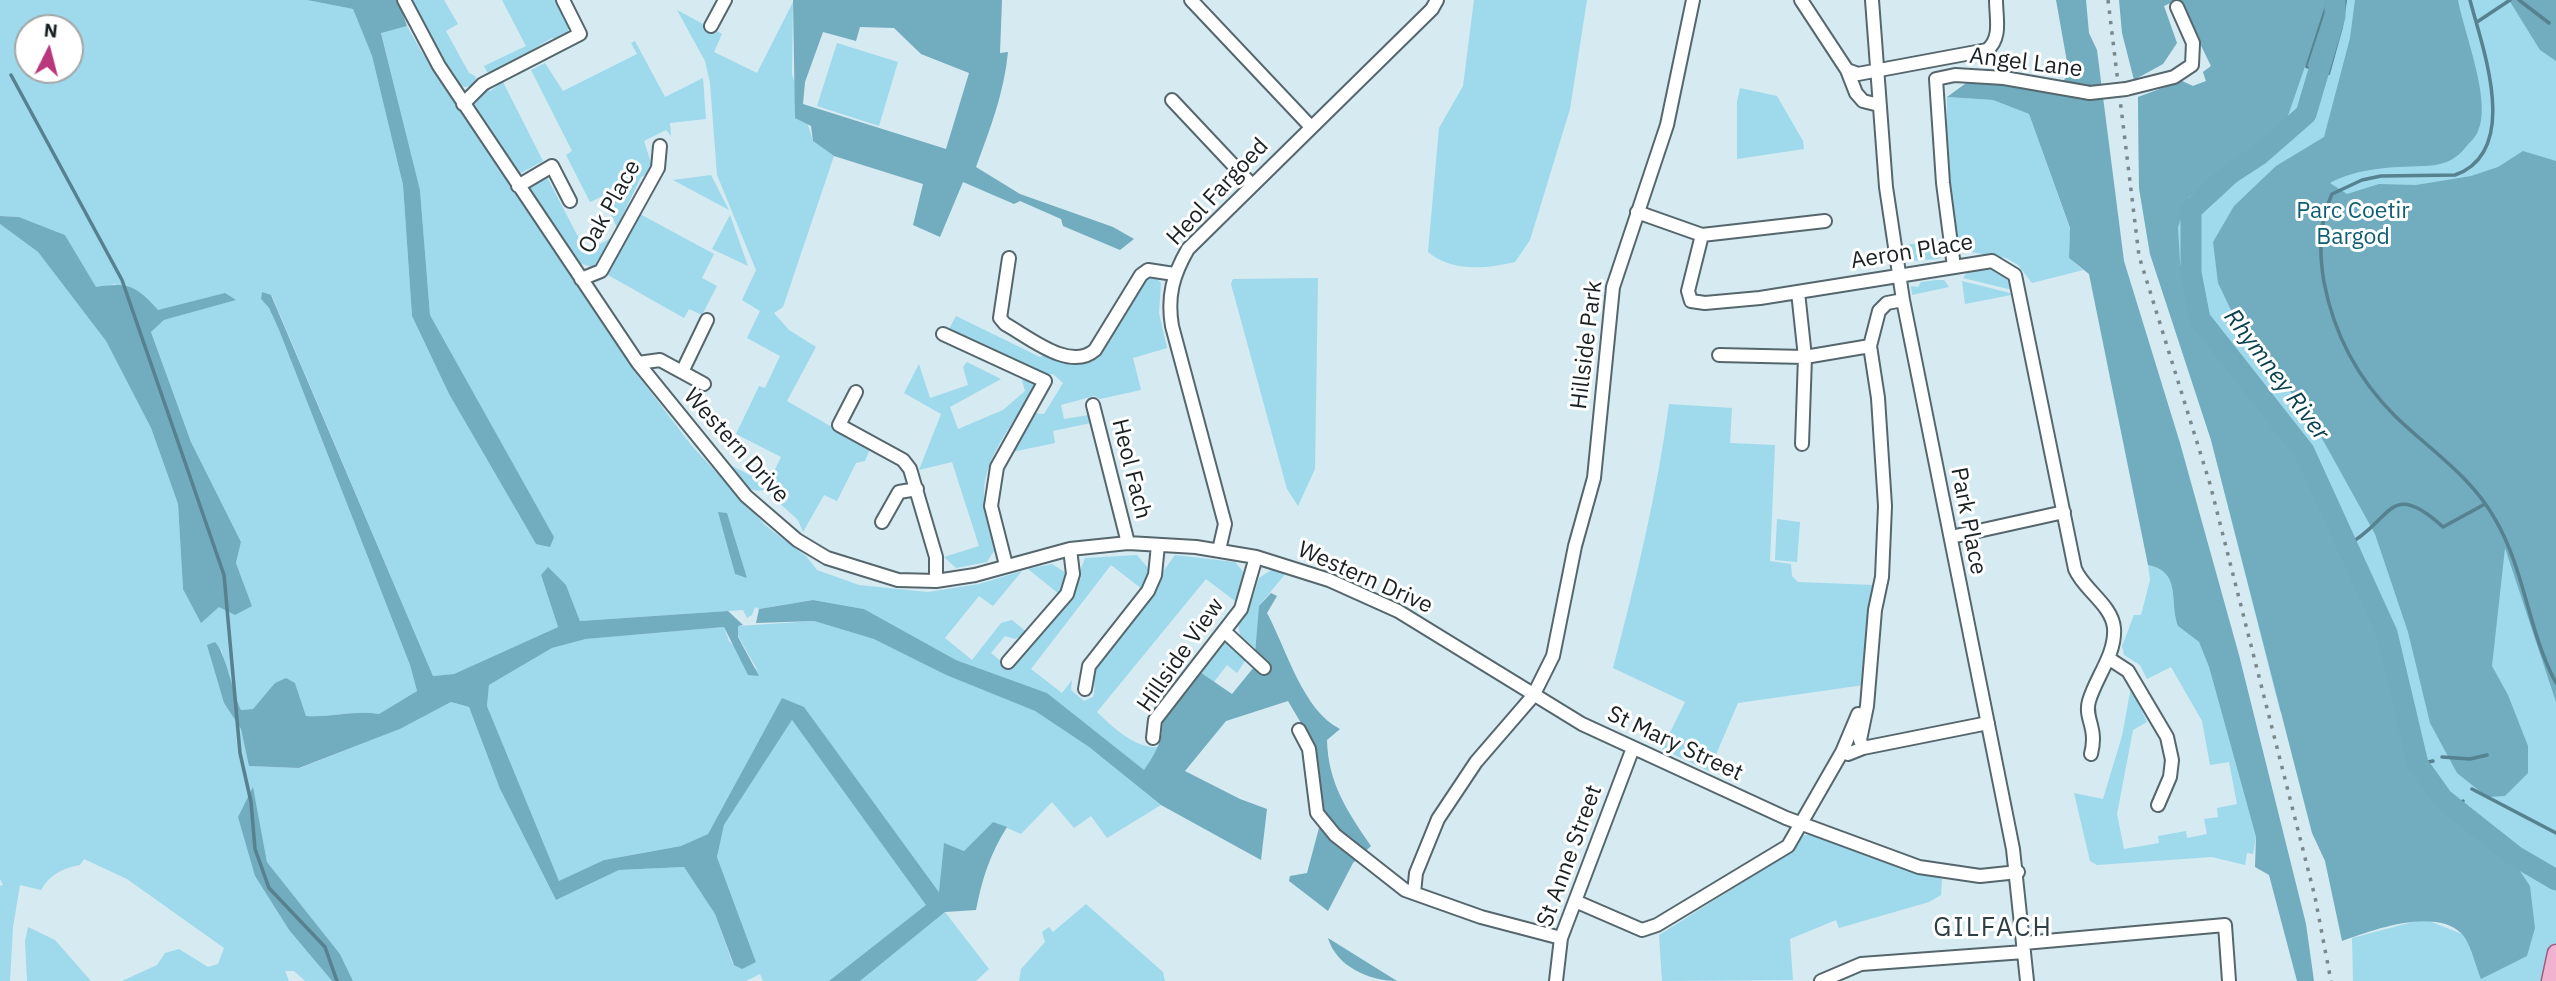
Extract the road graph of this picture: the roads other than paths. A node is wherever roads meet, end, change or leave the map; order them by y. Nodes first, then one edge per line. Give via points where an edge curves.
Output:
1 (404, 0) edge
2 (563, 0) edge
3 (725, 0) edge
4 (1191, 0) edge
5 (1437, 0) edge
6 (1693, 0) edge
7 (1801, 0) edge
8 (1872, 0) edge
9 (1996, 0) edge
10 (2177, 7) dead end
11 (711, 26) dead end
12 (1877, 68) junction
13 (1847, 70) junction
14 (1172, 100) dead end
15 (463, 104) junction
16 (1879, 105) junction
17 (1311, 127) junction
18 (660, 146) dead end
19 (1252, 185) junction
20 (518, 186) junction
21 (570, 201) dead end
22 (1637, 212) junction
23 (1825, 221) dead end
24 (1702, 235) junction
25 (1009, 258) dead end
26 (1954, 267) junction
27 (1174, 274) junction
28 (1900, 275) junction
29 (581, 279) junction
30 (1798, 292) junction
31 (1903, 300) junction
32 (707, 320) dead end
33 (943, 334) dead end
34 (1870, 346) junction
35 (1719, 355) dead end
36 (1805, 357) junction
37 (638, 363) junction
38 (682, 372) junction
39 (704, 384) dead end
40 (856, 392) dead end
41 (1093, 405) dead end
42 (1802, 443) dead end
43 (917, 489) junction
44 (2064, 513) junction
45 (882, 522) dead end
46 (1951, 537) junction
47 (1128, 543) junction
48 (1158, 545) junction
49 (1070, 550) junction
50 (1219, 550) junction
51 (1256, 557) junction
52 (1006, 565) junction
53 (936, 581) junction
54 (1224, 631) junction
55 (2108, 658) junction
56 (1008, 662) dead end
57 (1264, 668) dead end
58 (1085, 689) dead end
59 (1533, 696) junction
60 (1860, 706) dead end
61 (1988, 723) junction
62 (1299, 730) dead end
63 (1153, 738) dead end
64 (1633, 748) junction
65 (1863, 748) junction
66 (1848, 754) dead end
67 (2091, 754) dead end
68 (2158, 805) dead end
69 (1802, 823) junction
70 (2018, 872) junction
71 (1415, 893) junction
72 (1575, 901) junction
73 (1561, 937) junction
74 (2024, 948) junction
75 (2556, 953) edge
76 (1556, 981) edge
77 (1821, 981) edge
78 (2027, 981) edge
79 (2229, 981) edge
80 (2550, 981) edge

1 - 15 street, Western Drive
2 - 15 street via 580,34 483,84
3 - 11 street
4 - 17 street
5 - 17 street, Heol Fargoed
6 - 22 street, Hillside Park via 1667,125
7 - 13 street
8 - 12 street, Park Place
9 - 12 street via 1997,36 1987,50
10 - 26 street, Angel Lane, bridge via 2193,43 2192,65 2174,77 2090,93 1994,77 1936,79 1942,183
12 - 13 street via 1858,74
12 - 16 street, Park Place
13 - 16 street via 1863,101
14 - 19 street
15 - 20 street, Western Drive
16 - 28 street, Park Place
17 - 19 street, Heol Fargoed
18 - 29 street, Oak Place via 658,168 601,271
19 - 27 street, Heol Fargoed via 1188,249
20 - 21 street via 552,166
20 - 29 street, Western Drive
22 - 24 street
22 - 59 street, Hillside Park via 1609,307 1594,478 1553,656
23 - 24 street
24 - 30 street, Aeron Place via 1688,291 1691,301
25 - 27 street via 1000,318 1028,337 1075,358 1095,350 1141,275 1148,270
26 - 28 street, Aeron Place
26 - 44 street, Aeron Place via 1992,261 2015,275
27 - 50 street, Heol Fargoed via 1169,308 1222,508 1225,524
28 - 30 street, Aeron Place
28 - 31 street, Park Place
29 - 37 street, Western Drive
30 - 36 street
31 - 34 street via 1887,303 1879,311
31 - 46 street, Park Place
32 - 38 street
33 - 52 street via 1045,381 996,467 991,506
34 - 36 street
34 - 65 street via 1885,506 1882,577 1860,740
35 - 36 street
36 - 42 street
37 - 38 street via 660,360
37 - 53 street, Western Drive via 746,496 797,540 855,569 898,579
38 - 39 street
40 - 43 street via 839,425 903,460
41 - 47 street, Heol Fach
43 - 45 street via 899,492
43 - 53 street via 936,557
44 - 46 street
44 - 55 street, Aeron Place via 2079,579 2108,613 2114,628
46 - 61 street, Park Place
47 - 48 street, Western Drive
47 - 49 street, Western Drive
48 - 50 street, Western Drive
48 - 58 street via 1149,591 1089,666
49 - 52 street, Western Drive
49 - 56 street via 1073,574 1067,594
50 - 51 street, Western Drive
51 - 54 street, Hillside View via 1241,609
51 - 59 street, Western Drive via 1329,580 1398,611
52 - 53 street, Western Drive
54 - 57 street
54 - 63 street, Hillside View via 1155,720
55 - 67 street, Aeron Place via 2089,703 2095,737
55 - 68 street via 2128,671 2167,737 2170,777
59 - 64 street, St Mary Street
59 - 71 street, Hillside Park via 1476,762 1438,819 1416,873
60 - 69 street via 1842,752
61 - 65 street
61 - 70 street, Park Place
62 - 71 street via 1309,749 1317,813 1335,835
64 - 69 street, St Mary Street
64 - 72 street, St Anne Street
65 - 66 street
69 - 70 street, St Mary Street via 1919,867 1980,876
69 - 72 street via 1788,846 1655,926 1642,930
70 - 74 street, Park Place
71 - 73 street via 1481,917
72 - 73 street, St Anne Street
73 - 76 street, St Anne Street
74 - 77 street via 1861,964
74 - 78 street, Park Place
74 - 79 street via 2225,926
75 - 80 main road

